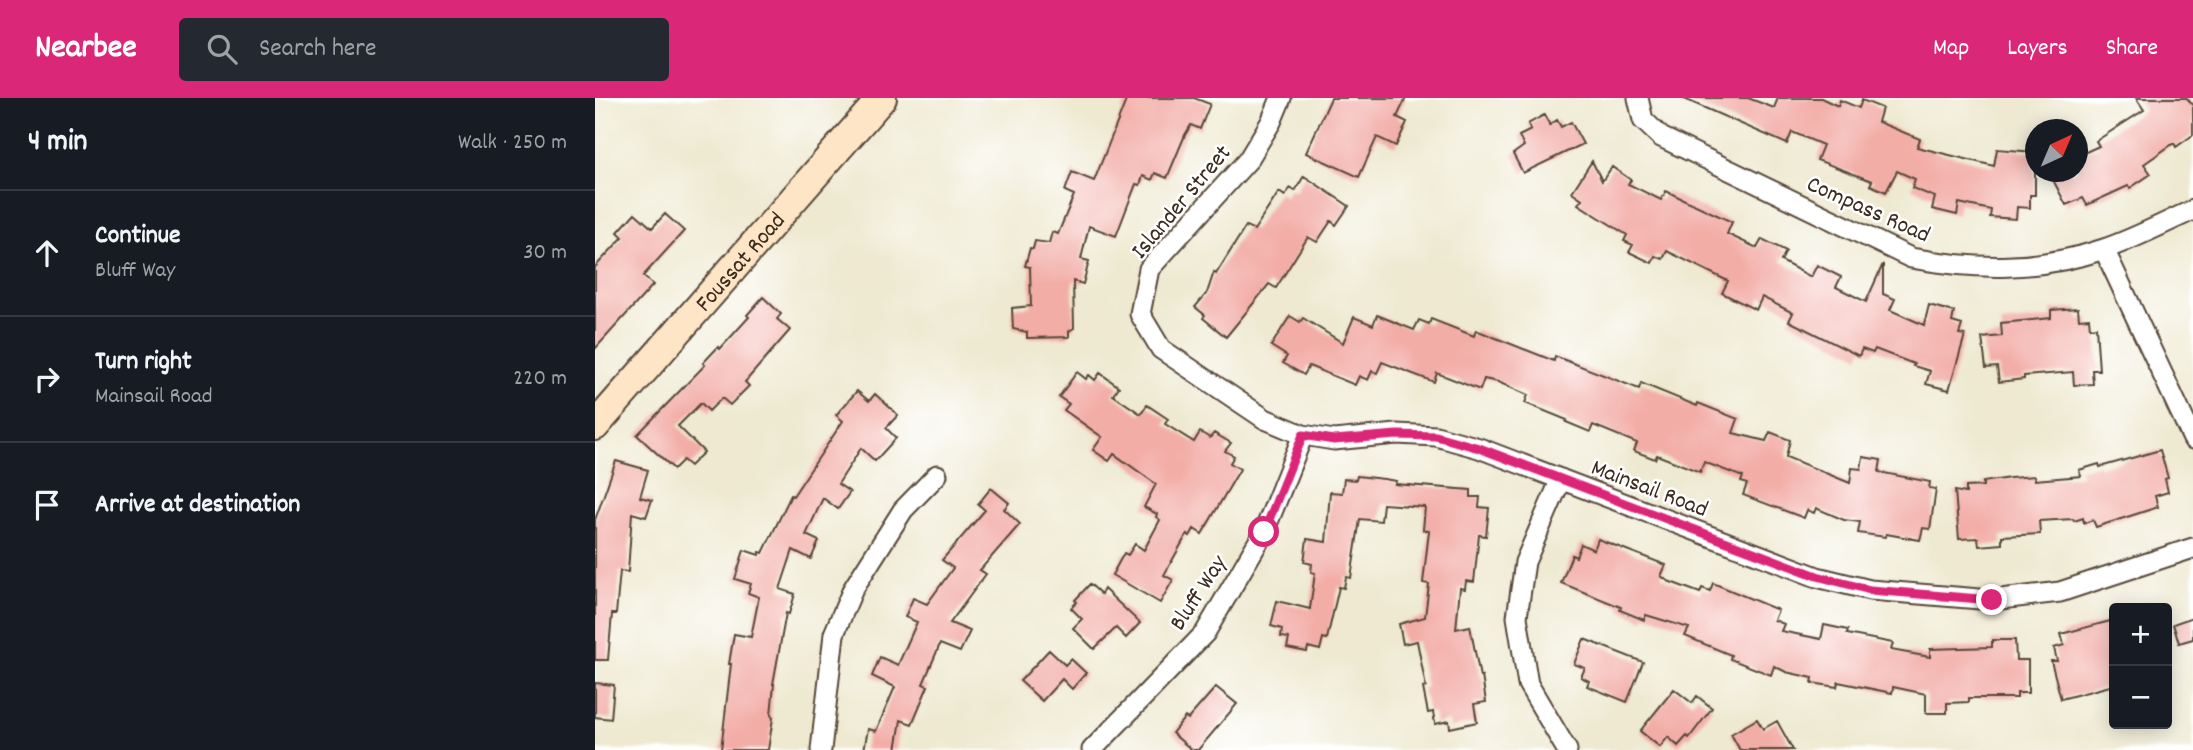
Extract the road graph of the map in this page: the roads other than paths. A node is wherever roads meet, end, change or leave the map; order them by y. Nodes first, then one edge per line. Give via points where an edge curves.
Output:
1 (882, 98) edge
2 (1281, 98) edge
3 (1638, 98) edge
4 (2193, 210) edge
5 (2104, 249) junction
6 (1141, 300) joint
7 (595, 426) edge
8 (1303, 435) junction
9 (2193, 439) edge
10 (937, 475) dead end
11 (1561, 479) junction
12 (2193, 548) edge
13 (821, 750) edge
14 (1092, 750) edge
15 (1567, 750) edge

1 - 7 main road, Foussat Road
2 - 6 street, Islander Street via 1248,160 1149,269
3 - 5 street, Compass Road via 1643,120 1661,137 1911,258 1954,266 2033,267
4 - 5 street, Compass Road
5 - 9 street
6 - 8 street, Mainsail Road via 1140,314 1161,349 1265,419
8 - 11 street, Mainsail Road via 1334,440 1436,436
8 - 14 street, Bluff Way via 1264,532 1205,633
10 - 13 street via 903,510 852,589 834,634
11 - 12 street, Mainsail Road via 1817,576 1870,590 1992,600 2060,592
11 - 15 street via 1525,562 1517,617 1528,684

